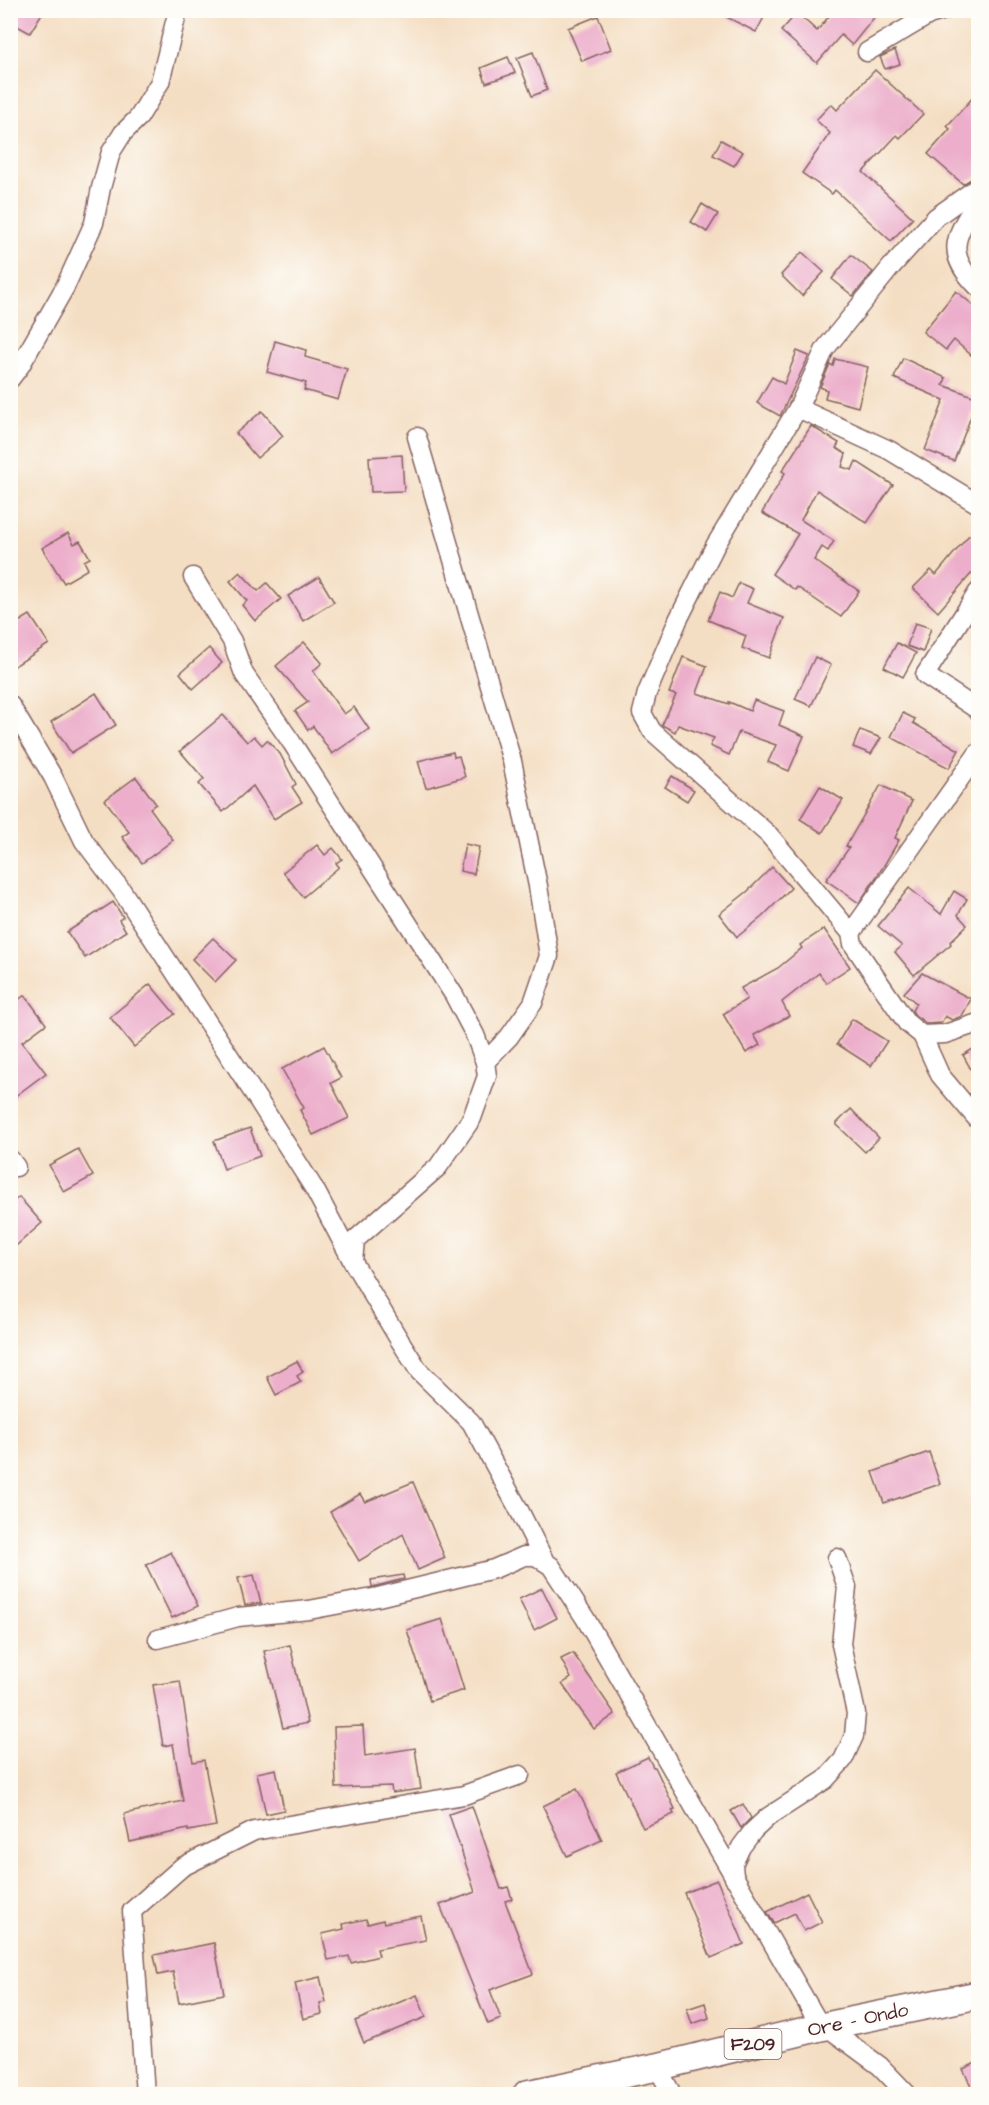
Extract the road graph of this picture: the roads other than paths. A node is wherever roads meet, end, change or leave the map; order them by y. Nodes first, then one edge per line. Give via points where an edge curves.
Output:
1 (178, 10) edge
2 (945, 10) edge
3 (867, 52) dead end
4 (978, 188) edge
5 (978, 199) edge
6 (978, 287) edge
7 (10, 379) edge
8 (798, 408) junction
9 (417, 437) dead end
10 (978, 504) edge
11 (193, 577) dead end
12 (978, 592) edge
13 (10, 705) edge
14 (978, 710) edge
15 (978, 753) edge
16 (851, 933) junction
17 (978, 1023) edge
18 (922, 1035) junction
19 (485, 1062) junction
20 (978, 1120) edge
21 (353, 1262) junction
22 (837, 1558) dead end
23 (545, 1562) junction
24 (158, 1639) dead end
25 (520, 1775) dead end
26 (734, 1878) junction
27 (978, 1995) edge
28 (824, 2027) junction
29 (657, 2067) junction
30 (145, 2094) edge
31 (528, 2094) edge
32 (672, 2094) edge
33 (907, 2094) edge

1 - 7 street via 160,82 140,117 111,152 94,223 65,287
2 - 3 street via 929,15
4 - 8 street via 936,217 891,267 825,349
5 - 6 street via 956,242 957,260
8 - 10 street via 889,450
8 - 16 street via 715,546 678,620 642,713 652,731 769,835
9 - 19 street via 512,761 549,956 532,1003
11 - 19 street via 232,641 244,674 454,995
12 - 14 street via 925,675
13 - 21 street via 53,777 84,841 122,891 260,1103 315,1190
15 - 16 street
16 - 18 street via 853,944 907,1023
17 - 18 street via 945,1035
18 - 20 street via 940,1075
19 - 21 street via 487,1076 472,1118 438,1167 355,1240
21 - 23 street via 419,1371 471,1422
22 - 26 street via 847,1587 841,1644 856,1713 854,1736 843,1760 825,1780 753,1831 733,1864
23 - 24 street via 536,1556 524,1556 494,1569 378,1597 309,1611 238,1617
23 - 26 street via 585,1618
25 - 30 street via 464,1795 254,1831 183,1867 132,1911
26 - 28 street
27 - 28 main road, Ore - Ondo / F209
28 - 29 main road, Ore - Ondo / F209
28 - 33 street via 880,2066
29 - 31 main road, Ore - Ondo / F209
29 - 32 street

